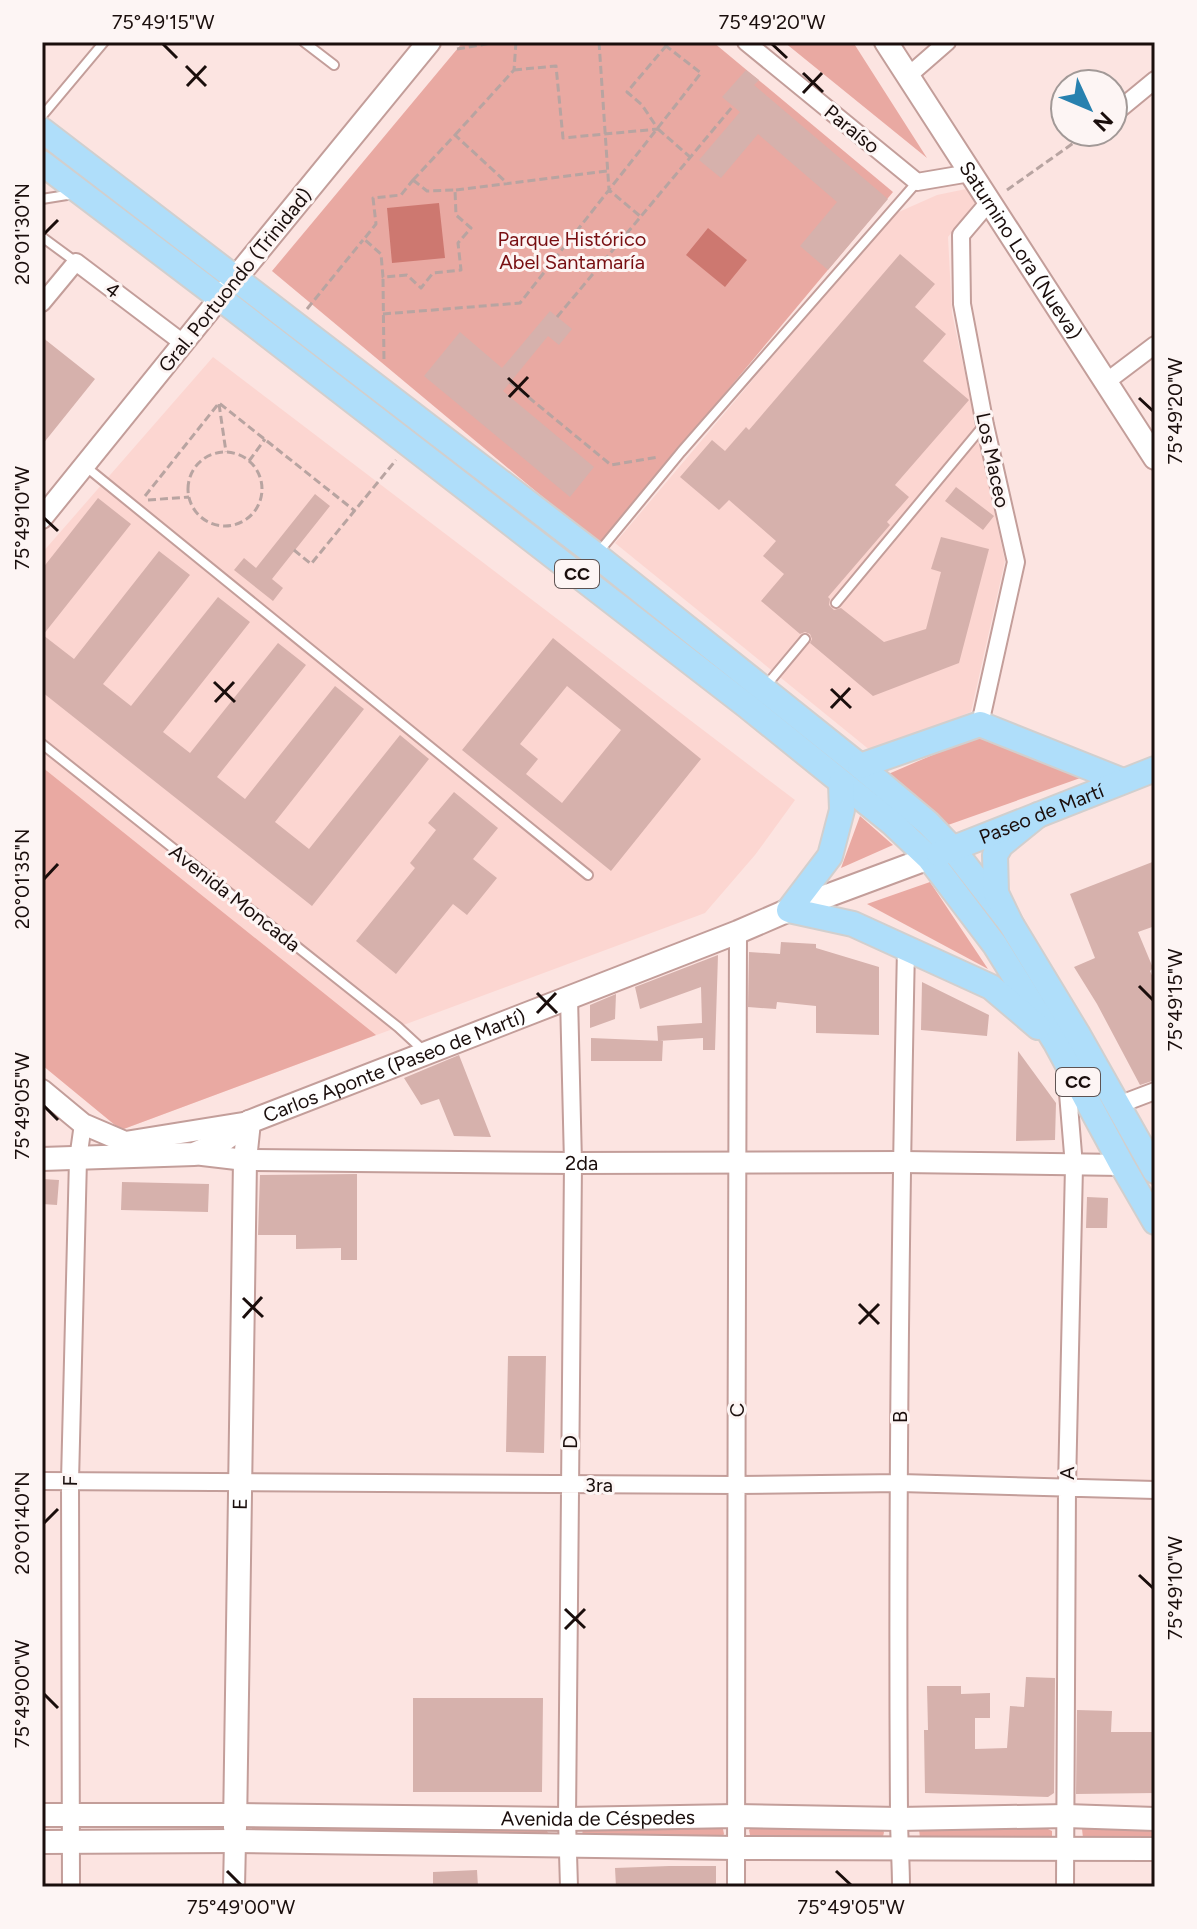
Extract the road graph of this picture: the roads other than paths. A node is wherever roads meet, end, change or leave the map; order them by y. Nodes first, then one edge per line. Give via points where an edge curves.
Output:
1 (104, 42) edge
2 (304, 42) edge
3 (429, 42) edge
4 (746, 42) edge
5 (886, 42) edge
6 (947, 42) edge
7 (334, 65) dead end
8 (908, 76) junction
9 (1155, 80) edge
10 (1129, 101) edge
11 (42, 116) edge
12 (42, 130) edge
13 (42, 163) edge
14 (970, 173) junction
15 (917, 182) junction
16 (81, 193) junction
17 (42, 199) edge
18 (989, 202) junction
19 (42, 237) edge
20 (76, 262) junction
21 (228, 288) junction
22 (42, 303) edge
23 (183, 343) junction
24 (1155, 345) edge
25 (1106, 382) junction
26 (985, 425) junction
27 (1155, 458) edge
28 (85, 466) junction
29 (42, 518) edge
30 (596, 555) junction
31 (836, 603) dead end
32 (805, 639) dead end
33 (763, 689) junction
34 (980, 724) junction
35 (42, 744) edge
36 (860, 766) junction
37 (1155, 769) edge
38 (1123, 781) junction
39 (841, 783) junction
40 (1038, 815) junction
41 (952, 848) junction
42 (929, 858) junction
43 (588, 875) dead end
44 (789, 910) junction
45 (1011, 924) junction
46 (738, 932) junction
47 (906, 948) junction
48 (569, 997) junction
49 (1061, 1051) junction
50 (427, 1053) junction
51 (42, 1090) edge
52 (1155, 1091) edge
53 (1118, 1105) junction
54 (249, 1122) junction
55 (83, 1124) junction
56 (194, 1154) junction
57 (42, 1159) edge
58 (78, 1159) junction
59 (245, 1160) junction
60 (736, 1162) junction
61 (902, 1162) junction
62 (573, 1163) junction
63 (1122, 1165) junction
64 (1074, 1166) junction
65 (1155, 1171) edge
66 (1155, 1222) edge
67 (42, 1481) edge
68 (70, 1481) junction
69 (240, 1483) junction
70 (900, 1483) junction
71 (570, 1485) junction
72 (737, 1485) junction
73 (1067, 1487) junction
74 (1155, 1490) edge
75 (42, 1815) edge
76 (72, 1815) junction
77 (235, 1815) junction
78 (736, 1816) junction
79 (1066, 1816) junction
80 (567, 1819) junction
81 (899, 1819) junction
82 (1155, 1819) edge
83 (235, 1841) junction
84 (42, 1842) edge
85 (71, 1842) junction
86 (569, 1846) junction
87 (736, 1848) junction
88 (901, 1849) junction
89 (1155, 1849) edge
90 (1065, 1850) junction
91 (71, 1887) edge
92 (234, 1887) edge
93 (569, 1887) edge
94 (736, 1887) edge
95 (901, 1887) edge
96 (1065, 1887) edge

1 - 11 lane
2 - 7 lane
3 - 21 main road, Gral. Portuondo (Trinidad)
4 - 15 street, Paraíso
5 - 8 main road, Saturnino Lora (Nueva)
6 - 8 street
8 - 14 main road, Saturnino Lora (Nueva)
9 - 10 street
12 - 21 main road, CC
13 - 16 main road, CC
14 - 15 street
14 - 18 main road, Saturnino Lora (Nueva)
15 - 30 lane
16 - 17 lane
16 - 21 main road, CC
18 - 25 main road, Saturnino Lora (Nueva)
18 - 26 street, Los Maceo via 961,235 962,304
19 - 20 lane, 4
20 - 22 street
20 - 23 street, 4
21 - 23 street, Gral. Portuondo (Trinidad)
21 - 30 main road, CC via 295,325
21 - 39 main road, CC via 408,444
23 - 28 street, Gral. Portuondo (Trinidad)
24 - 25 street
25 - 27 main road, Saturnino Lora (Nueva)
26 - 31 lane
26 - 34 street, Los Maceo via 1016,562
28 - 29 street, Gral. Portuondo (Trinidad)
28 - 43 lane
30 - 33 main road, CC
32 - 33 lane
33 - 36 main road, CC
34 - 36 main road
34 - 38 main road
35 - 50 lane, Avenida Moncada
36 - 41 main road, CC
37 - 38 main road, Paseo de Martí
38 - 40 main road, Paseo de Martí
39 - 42 main road, CC
39 - 44 main road via 842,810 830,856
40 - 41 main road, Paseo de Martí
40 - 45 main road via 995,855 996,893
41 - 42 main road, Paseo de Martí
41 - 45 main road, CC
42 - 44 main road, Carlos Aponte (Paseo de Martí)
42 - 49 main road, CC via 995,945
44 - 46 main road, Carlos Aponte (Paseo de Martí)
44 - 47 main road via 853,924
45 - 53 main road, CC
46 - 48 main road, Carlos Aponte (Paseo de Martí)
46 - 60 street, C
47 - 49 main road via 991,987
47 - 61 street, B
48 - 50 main road, Carlos Aponte (Paseo de Martí)
48 - 62 street, D
49 - 63 main road, CC
49 - 64 street, A
50 - 54 main road, Carlos Aponte (Paseo de Martí)
51 - 55 street, Carlos Aponte (Paseo de Martí)
52 - 53 street
53 - 65 main road, CC
54 - 55 street, Carlos Aponte (Paseo de Martí) via 125,1142
54 - 56 main road
54 - 59 main road, E
55 - 58 street, F
56 - 58 main road, 2da
56 - 59 street, 2da
57 - 58 main road, 2da
58 - 68 street, F
59 - 62 street, 2da
59 - 69 main road, E
60 - 61 street, 2da
60 - 62 street, 2da
60 - 72 street, C
61 - 64 street, 2da
61 - 70 street, B
62 - 71 street, D
63 - 64 street, 2da
63 - 66 main road, CC
64 - 73 street, A
67 - 68 street, 3ra
68 - 69 street, 3ra
68 - 76 street, F
69 - 71 street, 3ra
69 - 77 main road, E
70 - 72 street, 3ra
70 - 73 street, 3ra
70 - 81 street, B
71 - 72 street, 3ra
71 - 80 street, D
72 - 78 street, C
73 - 74 street, 3ra
73 - 79 street, A
75 - 76 main road, Avenida de Céspedes
76 - 77 main road, Avenida de Céspedes
76 - 85 street, F
77 - 80 main road, Avenida de Céspedes
77 - 83 main road, E
78 - 80 main road, Avenida de Céspedes
78 - 81 main road, Avenida de Céspedes
78 - 87 street, C
79 - 81 main road, Avenida de Céspedes
79 - 82 main road, Avenida de Céspedes
79 - 90 street, A
80 - 86 street, D
81 - 88 street, B
83 - 85 main road, Avenida de Céspedes
83 - 86 main road, Avenida de Céspedes
83 - 92 street, E
84 - 85 main road, Avenida de Céspedes
85 - 91 street, F
86 - 87 main road, Avenida de Céspedes
86 - 93 street, D
87 - 88 main road, Avenida de Céspedes
87 - 94 street, C
88 - 90 main road, Avenida de Céspedes
88 - 95 street, B
89 - 90 main road, Avenida de Céspedes
90 - 96 street, A

